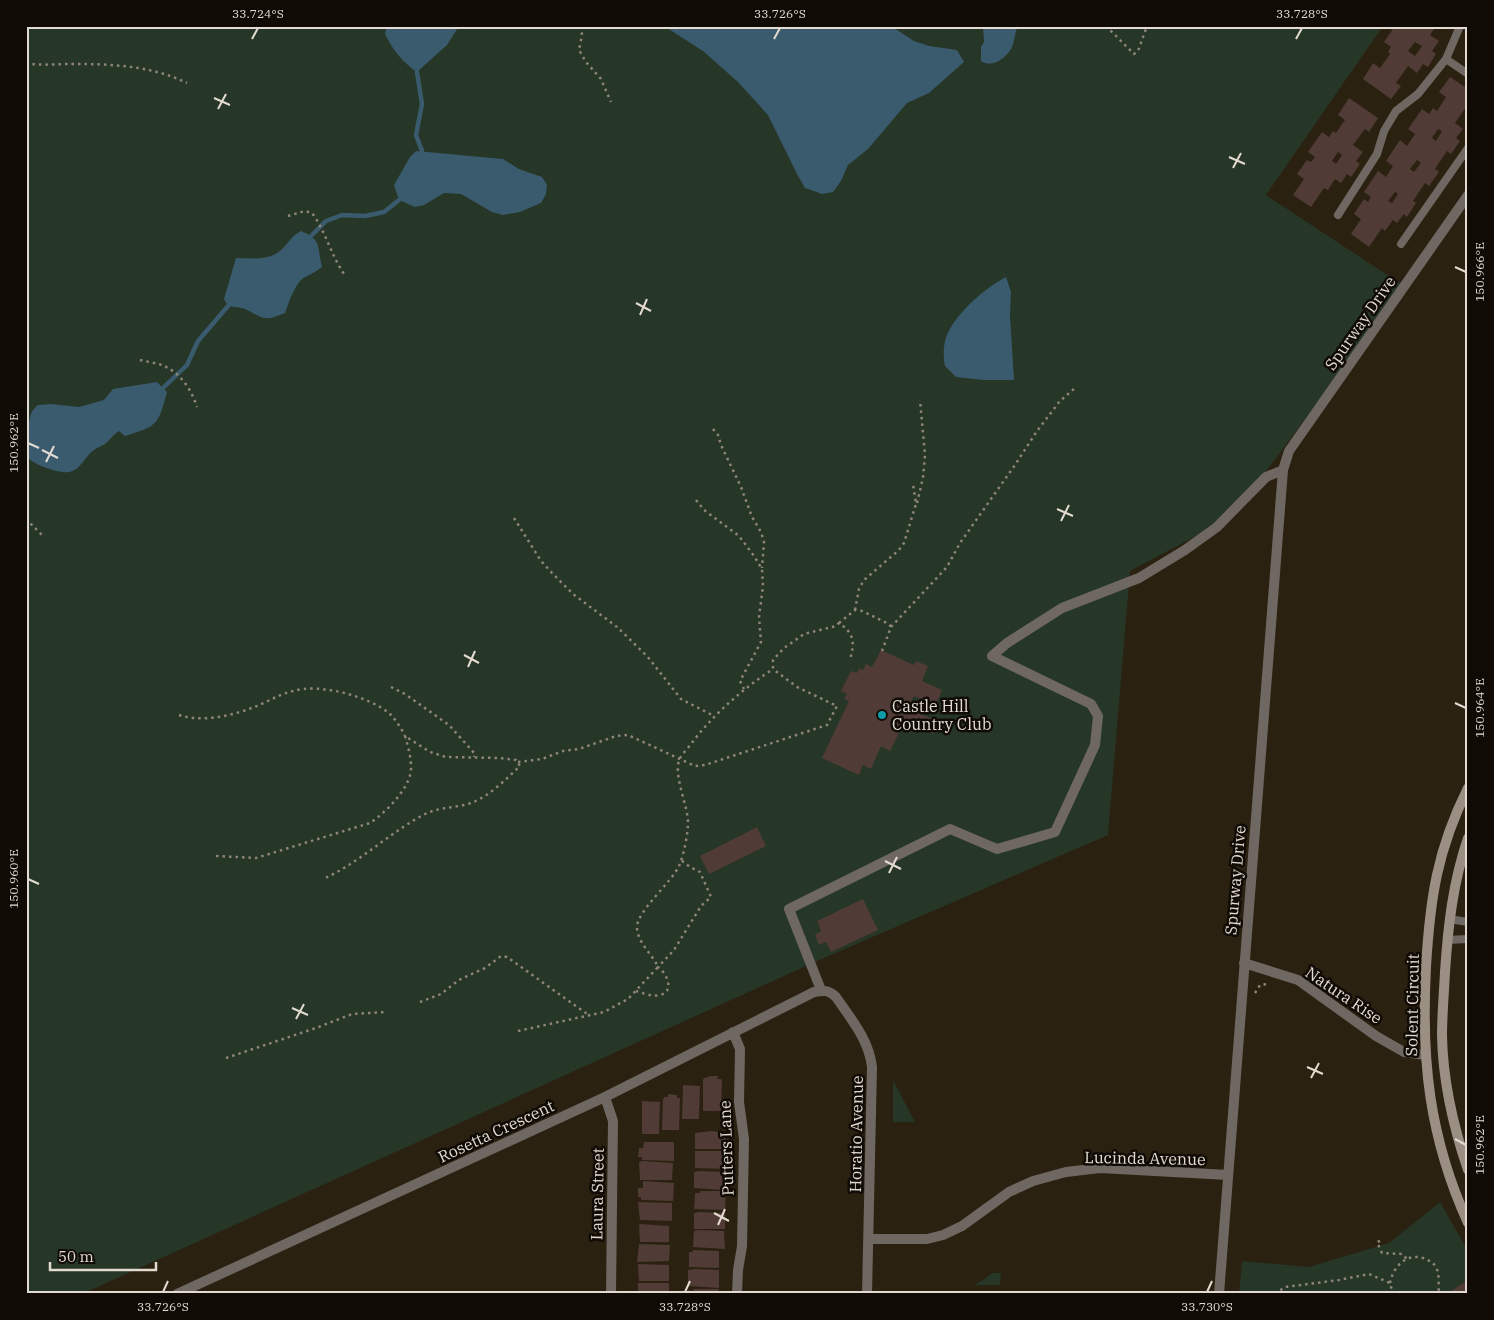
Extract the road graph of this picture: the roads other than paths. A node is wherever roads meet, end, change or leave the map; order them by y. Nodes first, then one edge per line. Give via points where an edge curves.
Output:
1 (1460, 26) edge
2 (1446, 59) junction
3 (1468, 74) edge
4 (1468, 148) edge
5 (1468, 195) edge
6 (1338, 215) dead end
7 (1401, 244) dead end
8 (1283, 470) junction
9 (1468, 788) edge
10 (1468, 838) edge
11 (1449, 919) junction
12 (1468, 922) edge
13 (1468, 939) edge
14 (1447, 940) junction
15 (1244, 963) junction
16 (823, 990) junction
17 (733, 1032) junction
18 (1425, 1055) junction
19 (604, 1097) junction
20 (1468, 1170) edge
21 (1228, 1175) junction
22 (1468, 1223) edge
23 (869, 1239) junction
24 (177, 1294) edge
25 (611, 1294) edge
26 (737, 1294) edge
27 (867, 1294) edge
28 (1219, 1294) edge

1 - 2 lane
2 - 3 lane
2 - 6 lane via 1418,94 1396,111 1384,131 1377,154
4 - 7 lane
5 - 8 street, Spurway Drive via 1289,451
8 - 15 street, Spurway Drive
8 - 16 street via 1266,477 1217,527 1185,550 1139,578 1062,608 992,656 1091,704 1098,716 1096,745 1055,832 997,850 950,829 789,909
9 - 18 street, Solent Circuit via 1443,847 1434,885 1426,962
10 - 11 street, Solent Circuit via 1457,871
11 - 12 lane
11 - 14 street, Solent Circuit
13 - 14 lane
14 - 20 street, Solent Circuit via 1442,1035 1444,1068 1452,1117
15 - 18 street, Natura Rise via 1298,980 1376,1036 1404,1052
15 - 21 street, Spurway Drive
16 - 17 street, Rosetta Crescent
16 - 23 street, Horatio Avenue via 836,997 862,1035 871,1056
17 - 19 street, Rosetta Crescent
17 - 26 street, Putters Lane via 740,1049 740,1108 744,1139 742,1246
18 - 22 street, Solent Circuit via 1444,1160
19 - 24 street, Rosetta Crescent
19 - 25 street, Laura Street via 613,1121
21 - 23 street, Lucinda Avenue via 1100,1168 1066,1172 1010,1192 962,1226 943,1235 927,1239
21 - 28 street, Spurway Drive
23 - 27 street, Horatio Avenue

